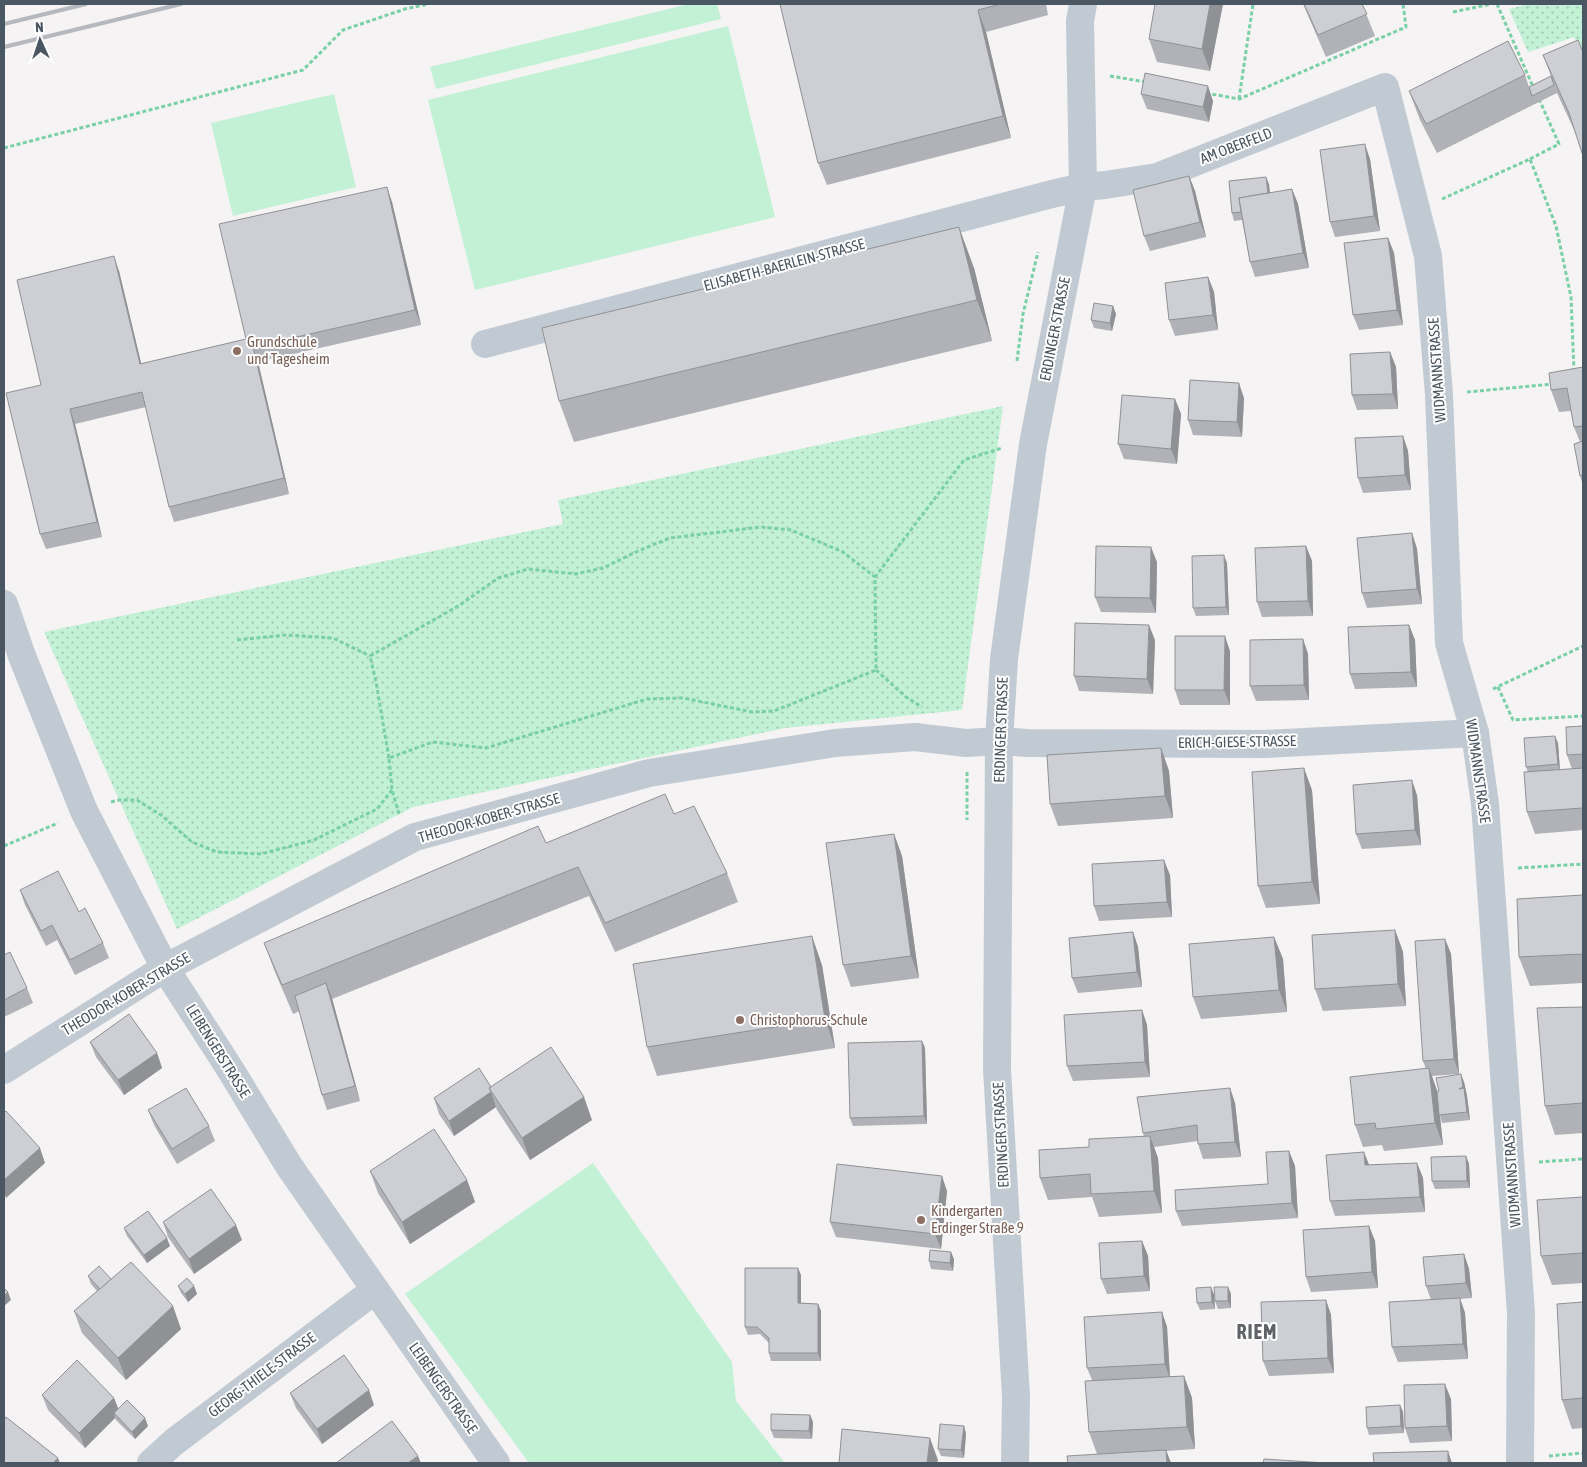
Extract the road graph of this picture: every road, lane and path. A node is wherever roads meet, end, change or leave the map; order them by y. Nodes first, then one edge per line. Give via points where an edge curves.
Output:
1 (428, 4) edge
2 (1083, 4) edge
3 (1253, 4) edge
4 (1403, 4) edge
5 (1491, 4) edge
6 (1497, 4) edge
7 (1453, 12) dead end
8 (1101, 74) dead end
9 (1150, 83) edge
10 (1385, 87) joint
11 (1200, 92) edge
12 (1239, 99) junction
13 (4, 148) edge
14 (1530, 159) junction
15 (1083, 186) junction
16 (1417, 211) junction
17 (485, 344) dead end
18 (1575, 381) edge
19 (1556, 383) edge
20 (1439, 394) junction
21 (1005, 448) dead end
22 (875, 577) junction
23 (4, 604) edge
24 (237, 640) dead end
25 (1583, 646) edge
26 (370, 656) junction
27 (876, 670) junction
28 (1498, 686) junction
29 (1466, 701) junction
30 (929, 711) dead end
31 (1583, 716) edge
32 (1475, 732) junction
33 (999, 741) junction
34 (389, 758) junction
35 (392, 790) junction
36 (84, 811) junction
37 (408, 841) junction
38 (4, 846) edge
39 (1583, 864) edge
40 (1490, 870) junction
41 (165, 968) junction
42 (4, 1070) edge
43 (1583, 1159) edge
44 (1511, 1164) junction
45 (375, 1290) junction
46 (1583, 1453) edge
47 (1520, 1461) edge
48 (152, 1463) edge
49 (496, 1463) edge
50 (1015, 1463) edge

1 - 13 path via 343,30 303,70
2 - 15 street, ERDINGER STRASSE via 1080,21
3 - 12 path
4 - 12 path via 1406,27
5 - 7 path
6 - 14 path via 1559,144
8 - 9 path
10 - 15 street, AM OBERFELD via 1157,177
10 - 16 street, WIDMANNSTRASSE
11 - 12 path
14 - 16 path
14 - 18 path via 1556,226 1570,297
15 - 17 street, ELISABETH-BAERLEIN-STRASSE
15 - 33 street, ERDINGER STRASSE via 1033,444 1004,659
16 - 20 street, WIDMANNSTRASSE via 1428,256
19 - 20 path
20 - 29 street, WIDMANNSTRASSE via 1449,643
21 - 22 path via 964,460
22 - 26 path via 843,552 792,530 761,527 670,538 603,568 576,574 528,569 498,578 460,605
22 - 27 path
23 - 36 street, LEIBENGERSTRASSE
24 - 26 path via 286,635 333,638
25 - 28 path
26 - 34 path
27 - 30 path via 906,698
27 - 34 path via 774,711 752,712 683,698 647,700 486,748 433,742
28 - 29 path
28 - 31 path via 1513,720
29 - 32 street, WIDMANNSTRASSE
32 - 33 street, ERICH-GIESE-STRASSE via 1265,744
32 - 40 street, WIDMANNSTRASSE
33 - 37 street, THEODOR-KOBER-STRASSE via 966,743 915,737 835,743 650,773
33 - 50 street, ERDINGER STRASSE via 997,1069 1016,1397
34 - 35 path
35 - 36 path via 377,809 368,814 314,840 261,854 216,852 192,842 162,815 138,800 119,800
35 - 37 path
36 - 38 path
36 - 41 street, LEIBENGERSTRASSE
37 - 41 street, THEODOR-KOBER-STRASSE
39 - 40 path
40 - 44 street, WIDMANNSTRASSE
41 - 42 street, THEODOR-KOBER-STRASSE
41 - 45 street, LEIBENGERSTRASSE via 289,1166
43 - 44 path
44 - 47 street, WIDMANNSTRASSE via 1521,1313
45 - 48 street, GEORG-THIELE-STRASSE via 174,1442
45 - 49 street, LEIBENGERSTRASSE
46 - 47 path

